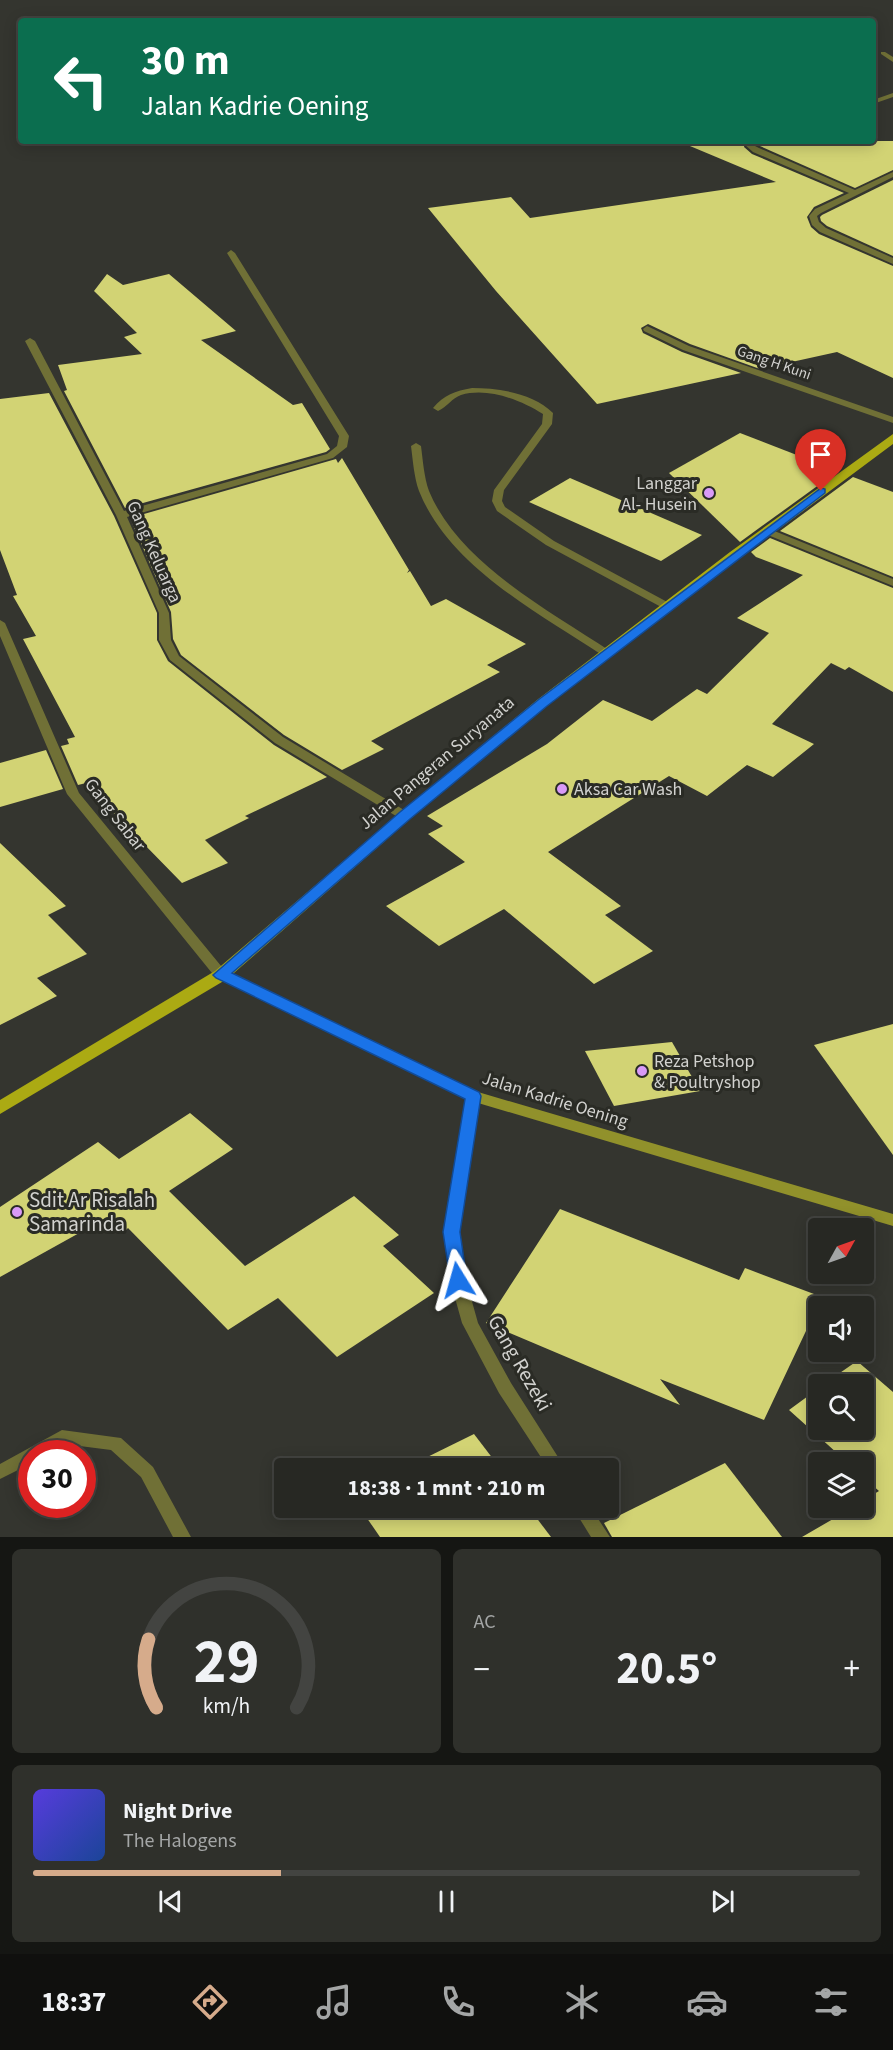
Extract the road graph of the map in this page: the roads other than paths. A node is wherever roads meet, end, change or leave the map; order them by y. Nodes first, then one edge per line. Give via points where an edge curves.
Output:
1 (883, 53) dead end
2 (893, 60) edge
3 (893, 95) edge
4 (876, 101) edge
5 (750, 144) edge
6 (893, 174) edge
7 (856, 193) junction
8 (231, 253) dead end
9 (893, 261) edge
10 (647, 329) dead end
11 (30, 340) dead end
12 (438, 408) dead end
13 (893, 420) edge
14 (893, 438) edge
15 (417, 446) dead end
16 (121, 515) junction
17 (767, 531) junction
18 (893, 583) edge
19 (667, 606) junction
20 (0, 623) edge
21 (606, 653) junction
22 (405, 816) junction
23 (221, 975) junction
24 (473, 1096) junction
25 (0, 1108) edge
26 (893, 1220) edge
27 (57, 1440) edge
28 (88, 1440) edge
29 (96, 1441) edge
30 (550, 1458) edge
31 (18, 1462) edge
32 (0, 1472) edge
33 (589, 1518) edge
34 (182, 1537) edge
35 (601, 1537) edge

1 - 2 street
3 - 4 street
5 - 7 street
6 - 7 street
7 - 9 street via 818,211 813,220 823,230
8 - 16 street via 344,436 342,447 330,456
10 - 13 street, Gang H Kuni via 686,348
11 - 16 street, Gang Keluarga
12 - 19 street via 448,398 472,392 519,398 548,413 547,424 499,490 497,501 501,509 550,543
14 - 17 main road, Jalan Pangeran Suryanata
15 - 21 street via 425,495 448,533 501,582
16 - 22 street, Gang Keluarga via 165,612 165,640 174,658 279,740
17 - 18 street
17 - 19 main road, Jalan Pangeran Suryanata
19 - 21 main road, Jalan Pangeran Suryanata
20 - 23 street, Gang Sabar via 73,794
21 - 22 main road, Jalan Pangeran Suryanata
22 - 23 main road, Jalan Pangeran Suryanata
23 - 24 main road, Jalan Kadrie Oening
23 - 25 main road, Jalan Pangeran Suryanata
24 - 26 main road, Jalan Kadrie Oening
24 - 30 street, Gang Rezeki via 451,1232 458,1280 470,1323 505,1388
27 - 28 street
29 - 34 street via 115,1443 147,1472
31 - 32 street
33 - 35 street

